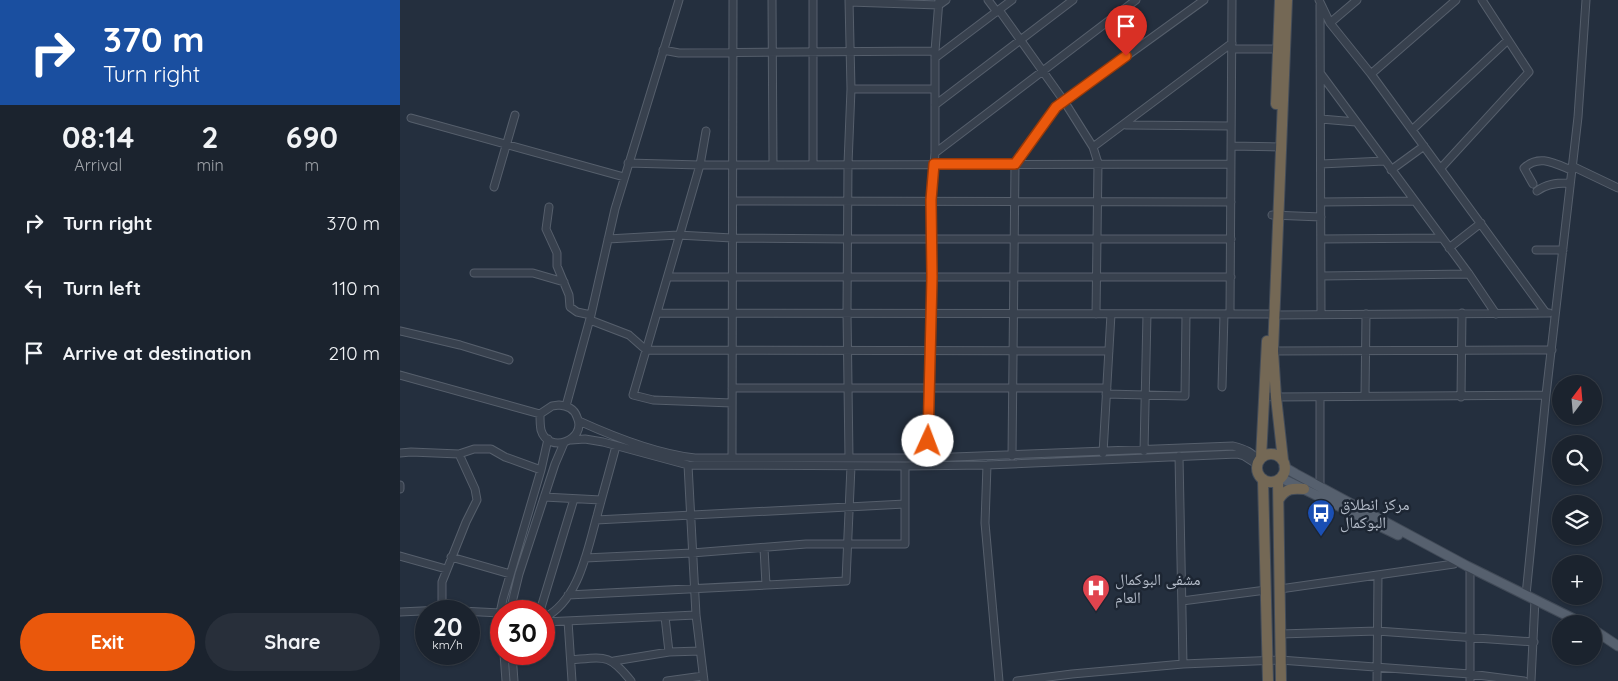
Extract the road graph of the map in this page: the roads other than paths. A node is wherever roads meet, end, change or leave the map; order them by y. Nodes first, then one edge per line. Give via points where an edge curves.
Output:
1 (679, 0) edge
2 (733, 0) edge
3 (772, 0) edge
4 (813, 0) edge
5 (946, 0) edge
6 (988, 0) edge
7 (1012, 0) edge
8 (1073, 0) edge
9 (1136, 0) edge
10 (1204, 0) edge
11 (1232, 0) edge
12 (1280, 0) edge
13 (1287, 0) edge
14 (1357, 0) edge
15 (1456, 0) edge
16 (1482, 0) edge
17 (1586, 0) edge
18 (849, 1) edge
19 (1320, 1) edge
20 (939, 2) edge
21 (998, 11) junction
22 (1330, 23) junction
23 (1021, 38) junction
24 (1508, 40) junction
25 (1232, 46) junction
26 (1281, 49) junction
27 (663, 50) junction
28 (849, 51) junction
29 (813, 52) junction
30 (734, 53) junction
31 (772, 53) junction
32 (935, 54) junction
33 (1043, 71) junction
34 (1321, 74) junction
35 (1371, 74) junction
36 (851, 89) junction
37 (935, 89) junction
38 (1064, 100) junction
39 (935, 105) junction
40 (515, 115) dead end
41 (412, 118) dead end
42 (1321, 119) junction
43 (1356, 122) junction
44 (1126, 125) junction
45 (1231, 126) junction
46 (1412, 130) junction
47 (706, 131) dead end
48 (506, 144) junction
49 (1231, 146) junction
50 (1278, 146) junction
51 (1424, 146) junction
52 (1094, 147) junction
53 (935, 153) junction
54 (1384, 162) junction
55 (628, 163) junction
56 (1098, 163) junction
57 (732, 164) junction
58 (773, 164) junction
59 (813, 164) junction
60 (848, 164) junction
61 (934, 164) junction
62 (1015, 164) junction
63 (1231, 164) junction
64 (1321, 164) junction
65 (700, 165) junction
66 (1441, 168) junction
67 (1572, 168) junction
68 (1391, 170) junction
69 (624, 177) junction
70 (1533, 184) dead end
71 (1570, 186) junction
72 (494, 187) dead end
73 (1618, 188) edge
74 (1537, 191) dead end
75 (931, 200) junction
76 (733, 201) junction
77 (848, 201) junction
78 (1014, 201) junction
79 (1414, 201) junction
80 (1096, 202) junction
81 (1231, 202) junction
82 (1320, 202) junction
83 (549, 206) dead end
84 (1275, 215) junction
85 (1321, 217) junction
86 (1481, 223) junction
87 (678, 235) junction
88 (732, 238) junction
89 (1442, 238) junction
90 (608, 239) junction
91 (848, 239) junction
92 (932, 239) junction
93 (1014, 239) junction
94 (1097, 239) junction
95 (1231, 239) junction
96 (1321, 239) junction
97 (1449, 248) junction
98 (1536, 250) dead end
99 (1563, 250) junction
100 (474, 273) dead end
101 (1469, 274) junction
102 (1321, 276) junction
103 (668, 277) junction
104 (732, 277) junction
105 (848, 277) junction
106 (932, 277) junction
107 (1014, 277) junction
108 (1097, 277) junction
109 (1231, 278) junction
110 (564, 282) junction
111 (657, 313) junction
112 (732, 313) junction
113 (848, 313) junction
114 (931, 313) junction
115 (1462, 313) junction
116 (1546, 313) junction
117 (1556, 313) junction
118 (1014, 314) junction
119 (1096, 314) junction
120 (1111, 314) junction
121 (1147, 314) junction
122 (1186, 314) junction
123 (1227, 314) junction
124 (1272, 314) junction
125 (1321, 314) junction
126 (1366, 314) junction
127 (1496, 314) junction
128 (590, 318) junction
129 (400, 331) edge
130 (646, 350) junction
131 (732, 350) junction
132 (848, 350) junction
133 (1461, 350) junction
134 (1552, 350) junction
135 (930, 351) junction
136 (1013, 351) junction
137 (1109, 351) junction
138 (1273, 351) junction
139 (1366, 351) junction
140 (509, 360) dead end
141 (400, 375) edge
142 (1222, 387) dead end
143 (732, 388) junction
144 (848, 388) junction
145 (930, 388) junction
146 (1013, 388) junction
147 (1107, 391) junction
148 (1145, 395) junction
149 (1546, 395) junction
150 (1265, 396) junction
151 (1365, 396) junction
152 (1276, 397) junction
153 (1320, 397) junction
154 (1460, 397) junction
155 (732, 403) junction
156 (566, 406) junction
157 (540, 414) junction
158 (579, 421) junction
159 (548, 439) junction
160 (568, 441) junction
161 (616, 446) junction
162 (1144, 451) junction
163 (400, 453) edge
164 (1103, 453) junction
165 (459, 454) junction
166 (1012, 456) junction
167 (1180, 456) junction
168 (732, 458) junction
169 (849, 458) junction
170 (928, 458) junction
171 (1259, 462) junction
172 (1284, 464) junction
173 (688, 465) junction
174 (987, 465) junction
175 (851, 466) junction
176 (904, 466) junction
177 (541, 470) junction
178 (1263, 479) junction
179 (1280, 479) junction
180 (400, 485) edge
181 (1304, 488) junction
182 (400, 489) edge
183 (1323, 492) junction
184 (544, 497) junction
185 (574, 498) junction
186 (1279, 499) junction
187 (601, 500) junction
188 (905, 504) junction
189 (849, 507) junction
190 (691, 515) junction
191 (596, 520) junction
192 (847, 544) junction
193 (764, 548) junction
194 (692, 553) junction
195 (400, 556) edge
196 (451, 557) junction
197 (585, 558) junction
198 (1454, 564) junction
199 (1467, 569) junction
200 (446, 570) junction
201 (510, 574) junction
202 (1378, 575) junction
203 (766, 585) junction
204 (694, 589) junction
205 (1280, 589) junction
206 (1266, 590) junction
207 (1523, 594) junction
208 (568, 595) junction
209 (442, 600) edge
210 (503, 600) edge
211 (513, 600) edge
212 (543, 600) edge
213 (1535, 600) junction
214 (1182, 601) junction
215 (555, 610) edge
216 (415, 611) edge
217 (400, 612) edge
218 (696, 615) junction
219 (1569, 615) edge
220 (665, 617) junction
221 (555, 620) edge
222 (568, 621) junction
223 (1377, 631) junction
224 (1280, 634) junction
225 (1602, 635) edge
226 (1470, 638) junction
227 (1534, 642) junction
228 (1618, 646) edge
229 (700, 651) junction
230 (669, 652) junction
231 (571, 660) junction
232 (1267, 660) junction
233 (1280, 660) junction
234 (614, 661) junction
235 (1183, 664) junction
236 (505, 665) edge
237 (513, 665) edge
238 (1377, 667) junction
239 (1470, 678) edge
240 (703, 679) edge
241 (1049, 679) edge
242 (506, 681) edge
243 (514, 681) edge
244 (572, 681) edge
245 (631, 681) edge
246 (667, 681) edge
247 (999, 681) edge
248 (1017, 681) edge
249 (1268, 681) edge
250 (1281, 681) edge
251 (1377, 681) edge
252 (1524, 681) edge
253 (1531, 681) edge

1 - 27 street
2 - 30 street
3 - 31 street
4 - 29 street
5 - 20 street
6 - 21 street
7 - 21 street
8 - 23 street
9 - 33 street
10 - 38 street
11 - 25 street
12 - 26 highway
13 - 26 highway
14 - 22 street
15 - 35 street
16 - 24 street
17 - 67 street
18 - 20 street
18 - 28 street
19 - 22 street
19 - 34 street
20 - 32 street
21 - 23 street
21 - 32 street
22 - 35 street
23 - 33 street
23 - 39 street
24 - 46 street
24 - 66 street via 1529,72
25 - 26 street
25 - 44 street
25 - 45 street
26 - 50 highway
27 - 30 street
27 - 55 street
28 - 29 street
28 - 32 street
28 - 36 street
29 - 31 street
29 - 59 street
30 - 31 street
30 - 57 street
31 - 58 street
32 - 37 street
33 - 38 street
33 - 53 street
34 - 42 street
34 - 43 street
35 - 46 street
36 - 37 street
36 - 60 street
37 - 39 street
38 - 52 street
38 - 62 street
39 - 53 street
40 - 48 street
41 - 48 street
42 - 43 street
42 - 64 street
43 - 54 street
44 - 45 street
44 - 52 street
45 - 49 street
46 - 51 street
47 - 65 street
48 - 69 street
48 - 72 street
49 - 50 street
49 - 63 street
50 - 84 highway
51 - 66 street
51 - 68 street
52 - 56 street
53 - 61 street
54 - 64 street
54 - 68 street
55 - 65 street
55 - 69 street
56 - 62 street
56 - 63 street
56 - 80 street
57 - 58 street
57 - 65 street
57 - 76 street
58 - 59 street
59 - 60 street
60 - 61 street
60 - 77 street
61 - 62 street
61 - 75 street
62 - 78 street
63 - 81 street
64 - 82 street
65 - 87 street
66 - 86 street
67 - 70 street via 1545,160 1531,162 1524,168
67 - 71 street
67 - 73 street
68 - 79 street
69 - 90 street
71 - 74 street via 1557,183
71 - 99 street
75 - 77 street
75 - 78 street
75 - 92 street
76 - 77 street
76 - 88 street
77 - 91 street
78 - 80 street
78 - 93 street
79 - 82 street
79 - 89 street
80 - 81 street
80 - 94 street
81 - 95 street
82 - 85 street
83 - 110 street via 546,229 557,253 557,266
84 - 85 street
84 - 124 highway
85 - 96 street
86 - 97 street
86 - 116 street
87 - 88 street
87 - 90 street
87 - 103 street
88 - 91 street
88 - 104 street
89 - 96 street
89 - 97 street
90 - 128 street
91 - 92 street
91 - 105 street
92 - 93 street
92 - 106 street
93 - 94 street
93 - 107 street
94 - 95 street
94 - 108 street
95 - 109 street
96 - 102 street
97 - 101 street
98 - 99 street
99 - 117 street
100 - 110 street via 534,273
101 - 102 street
101 - 127 street
102 - 125 street
103 - 104 street
103 - 111 street
104 - 105 street
104 - 112 street
105 - 106 street
105 - 113 street
106 - 107 street
106 - 114 street
107 - 108 street
107 - 118 street
108 - 109 street
108 - 119 street
109 - 123 street
110 - 128 street via 570,307
111 - 112 street
111 - 130 street
112 - 113 street
112 - 131 street
113 - 114 street
113 - 132 street
114 - 118 street
114 - 135 street
115 - 126 street
115 - 127 street
115 - 133 street
116 - 117 street
116 - 127 street
117 - 134 street
118 - 119 street
118 - 136 street
119 - 120 street
120 - 121 street
120 - 137 street
121 - 122 street
121 - 148 street
122 - 123 street
122 - 148 street via 1185,396
123 - 124 street
123 - 142 street
124 - 125 street
124 - 138 highway
124 - 150 highway
125 - 126 street
126 - 139 street
128 - 130 street via 629,336
128 - 156 street
129 - 140 street
130 - 131 street
130 - 155 street via 633,396 653,400
131 - 132 street
131 - 143 street
132 - 135 street
132 - 144 street
133 - 134 street
133 - 139 street
133 - 154 street
134 - 149 street
135 - 136 street
135 - 145 street
136 - 137 street
136 - 146 street
137 - 147 street
138 - 139 street
138 - 152 highway
139 - 151 street
141 - 157 street
143 - 144 street
143 - 155 street
144 - 145 street
144 - 169 street
145 - 146 street
145 - 170 street
146 - 147 street
146 - 166 street
147 - 148 street
147 - 164 street
148 - 162 street
149 - 154 street
149 - 207 street
150 - 152 street
150 - 171 highway
151 - 153 street
151 - 154 street
152 - 153 street
152 - 172 highway
153 - 183 street
155 - 168 street
156 - 157 street via 552,406
156 - 158 street via 577,414
157 - 159 street via 541,429
158 - 160 street via 576,434
158 - 168 street via 681,457
159 - 160 street via 558,443
159 - 177 street
160 - 161 street via 585,439
160 - 184 street via 555,464
161 - 173 street
161 - 187 street
162 - 164 street
162 - 171 street via 1233,446 1253,453
163 - 165 street
164 - 166 street
165 - 177 street via 474,449 491,449
165 - 196 street via 477,500
166 - 170 street
167 - 171 street via 1237,454
167 - 174 street
167 - 214 street
168 - 169 street
169 - 170 street
171 - 172 highway via 1273,454 1279,456
171 - 178 highway via 1258,473
172 - 179 highway via 1285,470
172 - 183 main road
173 - 175 street
173 - 190 street
174 - 176 street
174 - 247 street via 985,523
175 - 176 street
175 - 189 street
176 - 188 street
177 - 201 street
178 - 179 highway via 1270,482
178 - 206 highway
179 - 181 main road
179 - 186 highway
180 - 182 street
181 - 183 main road
181 - 186 highway via 1289,489
183 - 198 main road
183 - 199 main road
184 - 185 street
184 - 211 street
185 - 187 street
185 - 212 street
186 - 205 highway
187 - 191 street
188 - 189 street
188 - 192 street via 905,544
189 - 190 street
189 - 192 street
190 - 191 street
190 - 194 street
191 - 197 street
192 - 193 street
192 - 203 street via 846,581
193 - 194 street
193 - 203 street
194 - 197 street
194 - 204 street
195 - 200 street
196 - 200 street
196 - 201 street
197 - 208 street
198 - 199 main road
198 - 202 street
199 - 207 main road
199 - 226 street
200 - 209 street
201 - 210 street
202 - 205 street
202 - 223 street
203 - 204 street
204 - 208 street
204 - 218 street
205 - 224 highway
206 - 214 street
206 - 232 highway
207 - 213 main road
208 - 215 street
213 - 219 main road
213 - 227 street
214 - 235 street
216 - 217 street
218 - 220 street
218 - 229 street
220 - 222 street
220 - 230 street
221 - 222 street
222 - 231 street
223 - 224 street
223 - 226 street
223 - 238 street
224 - 233 highway
225 - 228 main road
226 - 227 street
226 - 239 street
227 - 253 street
229 - 230 street
229 - 240 street
230 - 234 street
231 - 234 street via 600,657
231 - 244 street
232 - 233 street
232 - 235 street
232 - 249 highway
233 - 238 street
233 - 250 highway
234 - 245 street
235 - 241 street
236 - 242 street
237 - 243 street
238 - 239 street
238 - 251 street
239 - 252 street
240 - 246 street
241 - 248 street

